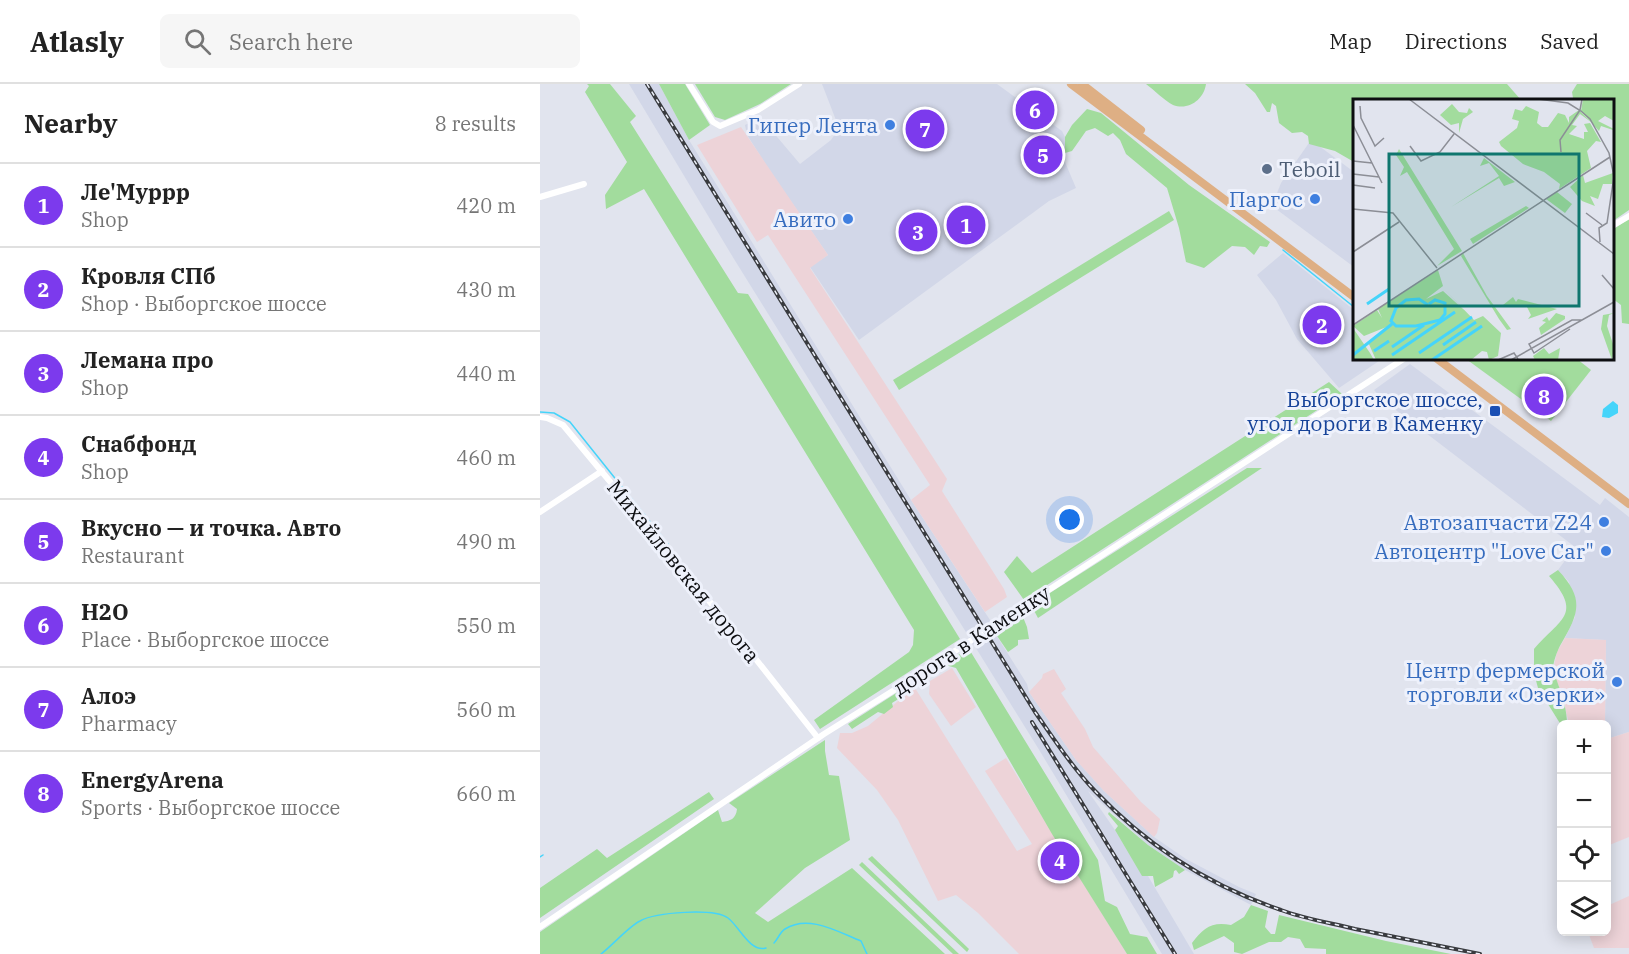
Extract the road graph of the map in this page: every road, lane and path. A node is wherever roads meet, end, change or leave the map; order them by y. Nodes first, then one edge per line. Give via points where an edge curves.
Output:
1 (689, 84) edge
2 (799, 84) edge
3 (1071, 84) edge
4 (1082, 84) edge
5 (584, 184) dead end
6 (540, 197) edge
7 (1629, 216) edge
8 (1614, 225) edge
9 (1353, 290) edge
10 (1353, 296) edge
11 (1402, 360) edge
12 (1439, 360) edge
13 (1447, 360) edge
14 (540, 417) edge
15 (602, 471) junction
16 (1629, 497) edge
17 (1629, 504) edge
18 (540, 512) edge
19 (818, 738) junction
20 (540, 927) edge

1 - 2 street via 713,122 720,126 758,110
3 - 10 main road
4 - 9 main road
5 - 6 street
7 - 8 street
11 - 19 street, дорога в Каменку
12 - 17 main road
13 - 16 main road
14 - 15 street, Михайловская дорога via 563,425
15 - 18 street
15 - 19 street, Михайловская дорога
19 - 20 street, дорога в Каменку

